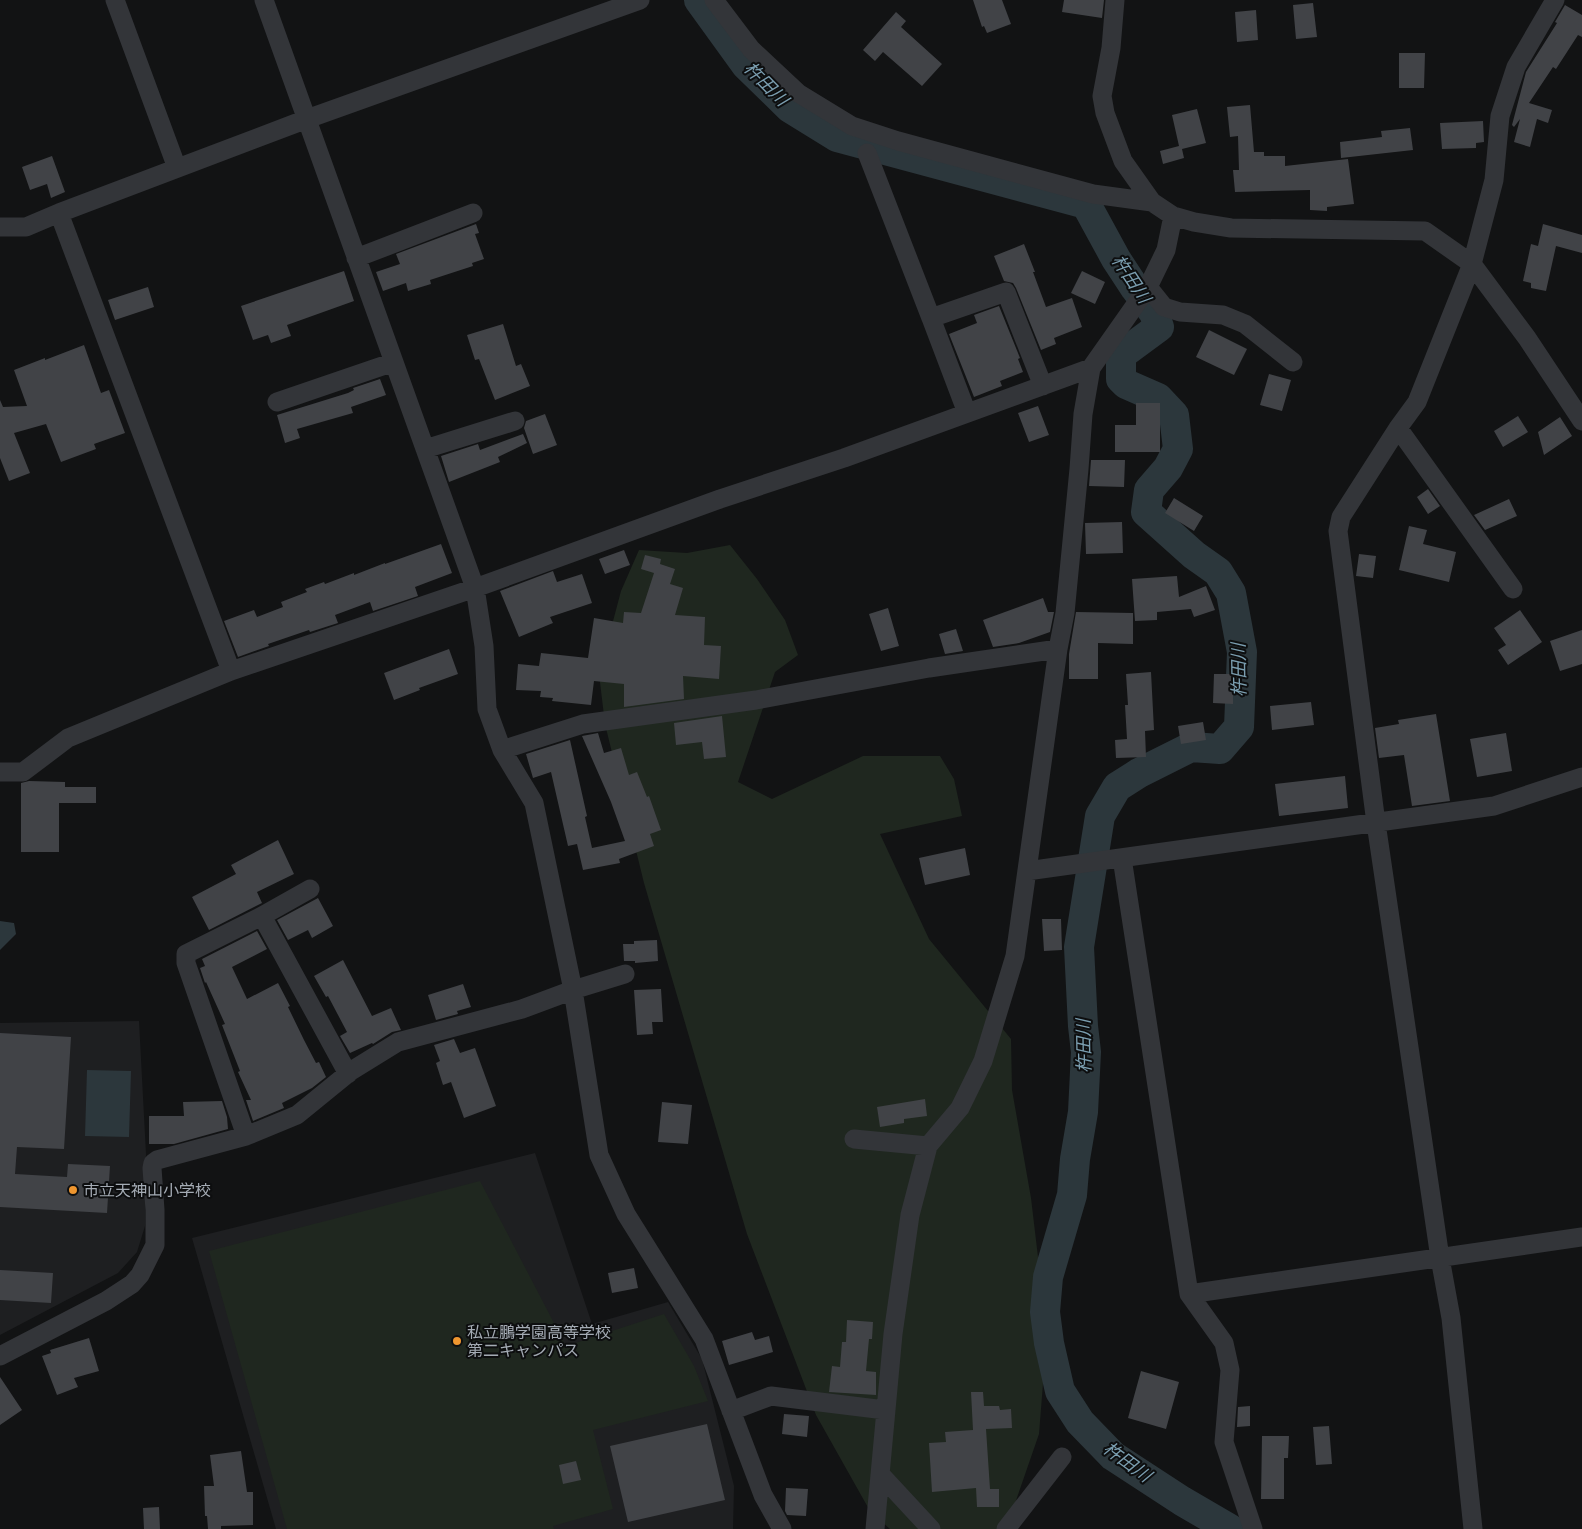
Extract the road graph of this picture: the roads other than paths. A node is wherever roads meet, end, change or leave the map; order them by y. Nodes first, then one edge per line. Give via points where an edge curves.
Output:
1 (115, 0) edge
2 (264, 0) edge
3 (640, 0) edge
4 (714, 0) edge
5 (1115, 0) edge
6 (1555, 0) edge
7 (307, 119) junction
8 (867, 152) dead end
9 (177, 168) junction
10 (1152, 202) junction
11 (59, 212) junction
12 (473, 213) dead end
13 (1173, 216) junction
14 (0, 227) edge
15 (356, 258) junction
16 (1472, 264) junction
17 (1143, 294) junction
18 (931, 318) junction
19 (394, 362) junction
20 (1294, 362) dead end
21 (1091, 368) junction
22 (1043, 386) junction
23 (277, 402) dead end
24 (967, 413) junction
25 (515, 421) dead end
26 (1582, 421) edge
27 (1398, 428) junction
28 (425, 449) junction
29 (475, 588) junction
30 (1513, 589) dead end
31 (1058, 649) junction
32 (232, 671) junction
33 (502, 750) junction
34 (0, 772) edge
35 (1582, 777) edge
36 (1376, 823) junction
37 (1122, 858) junction
38 (1027, 871) junction
39 (310, 889) dead end
40 (262, 916) junction
41 (625, 974) dead end
42 (573, 990) junction
43 (348, 1074) junction
44 (246, 1136) junction
45 (854, 1139) dead end
46 (928, 1146) junction
47 (1582, 1237) edge
48 (1440, 1258) junction
49 (1189, 1294) junction
50 (0, 1356) edge
51 (885, 1410) junction
52 (731, 1411) junction
53 (1062, 1457) dead end
54 (880, 1474) junction
55 (782, 1529) edge
56 (875, 1529) edge
57 (931, 1529) edge
58 (1006, 1529) edge
59 (1254, 1529) edge
60 (1473, 1529) edge

1 - 9 street
2 - 7 street
3 - 7 street
4 - 10 street via 751,49 798,93 852,126 898,142 1093,194
5 - 10 street via 1102,96 1105,113 1123,161
6 - 16 street via 1516,67 1500,116 1494,180
7 - 9 street
7 - 15 street
8 - 18 street
9 - 11 street
10 - 13 street
11 - 14 street via 26,227
11 - 32 street
12 - 15 street
13 - 16 street via 1231,228 1426,231
13 - 17 street via 1166,250
15 - 19 street
16 - 26 street via 1527,338
16 - 27 street via 1417,402
17 - 20 street via 1164,307 1180,312 1223,315 1245,324
17 - 21 street
18 - 22 street via 1006,292
18 - 24 street
19 - 23 street
19 - 28 street
21 - 22 street
21 - 31 street via 1083,414 1068,584
22 - 24 street
24 - 29 street
25 - 28 street
27 - 30 street
27 - 36 street via 1341,517 1338,531
28 - 29 street
29 - 32 street
29 - 33 street via 484,646 487,709
31 - 33 street via 929,668 756,700 583,724
31 - 38 street
32 - 34 street via 68,738 22,772
33 - 42 street via 534,803
35 - 36 street via 1494,806
36 - 37 street
36 - 48 street
37 - 38 street
37 - 49 street
38 - 46 street via 1015,956 983,1061 960,1108
39 - 40 street
40 - 43 street
40 - 44 street via 186,954 186,963
41 - 42 street
42 - 43 street via 522,1009 398,1042
42 - 52 street via 599,1155 626,1214 704,1339
43 - 44 street via 297,1116
44 - 50 street via 153,1163 156,1245 140,1275 106,1301
45 - 46 street
46 - 51 street via 910,1214
47 - 48 street
48 - 49 street
48 - 60 street via 1451,1318
49 - 59 street via 1224,1343 1230,1370 1224,1442
51 - 52 street via 771,1396
51 - 54 street
52 - 55 street via 763,1495
53 - 58 street
54 - 56 street
54 - 57 street

